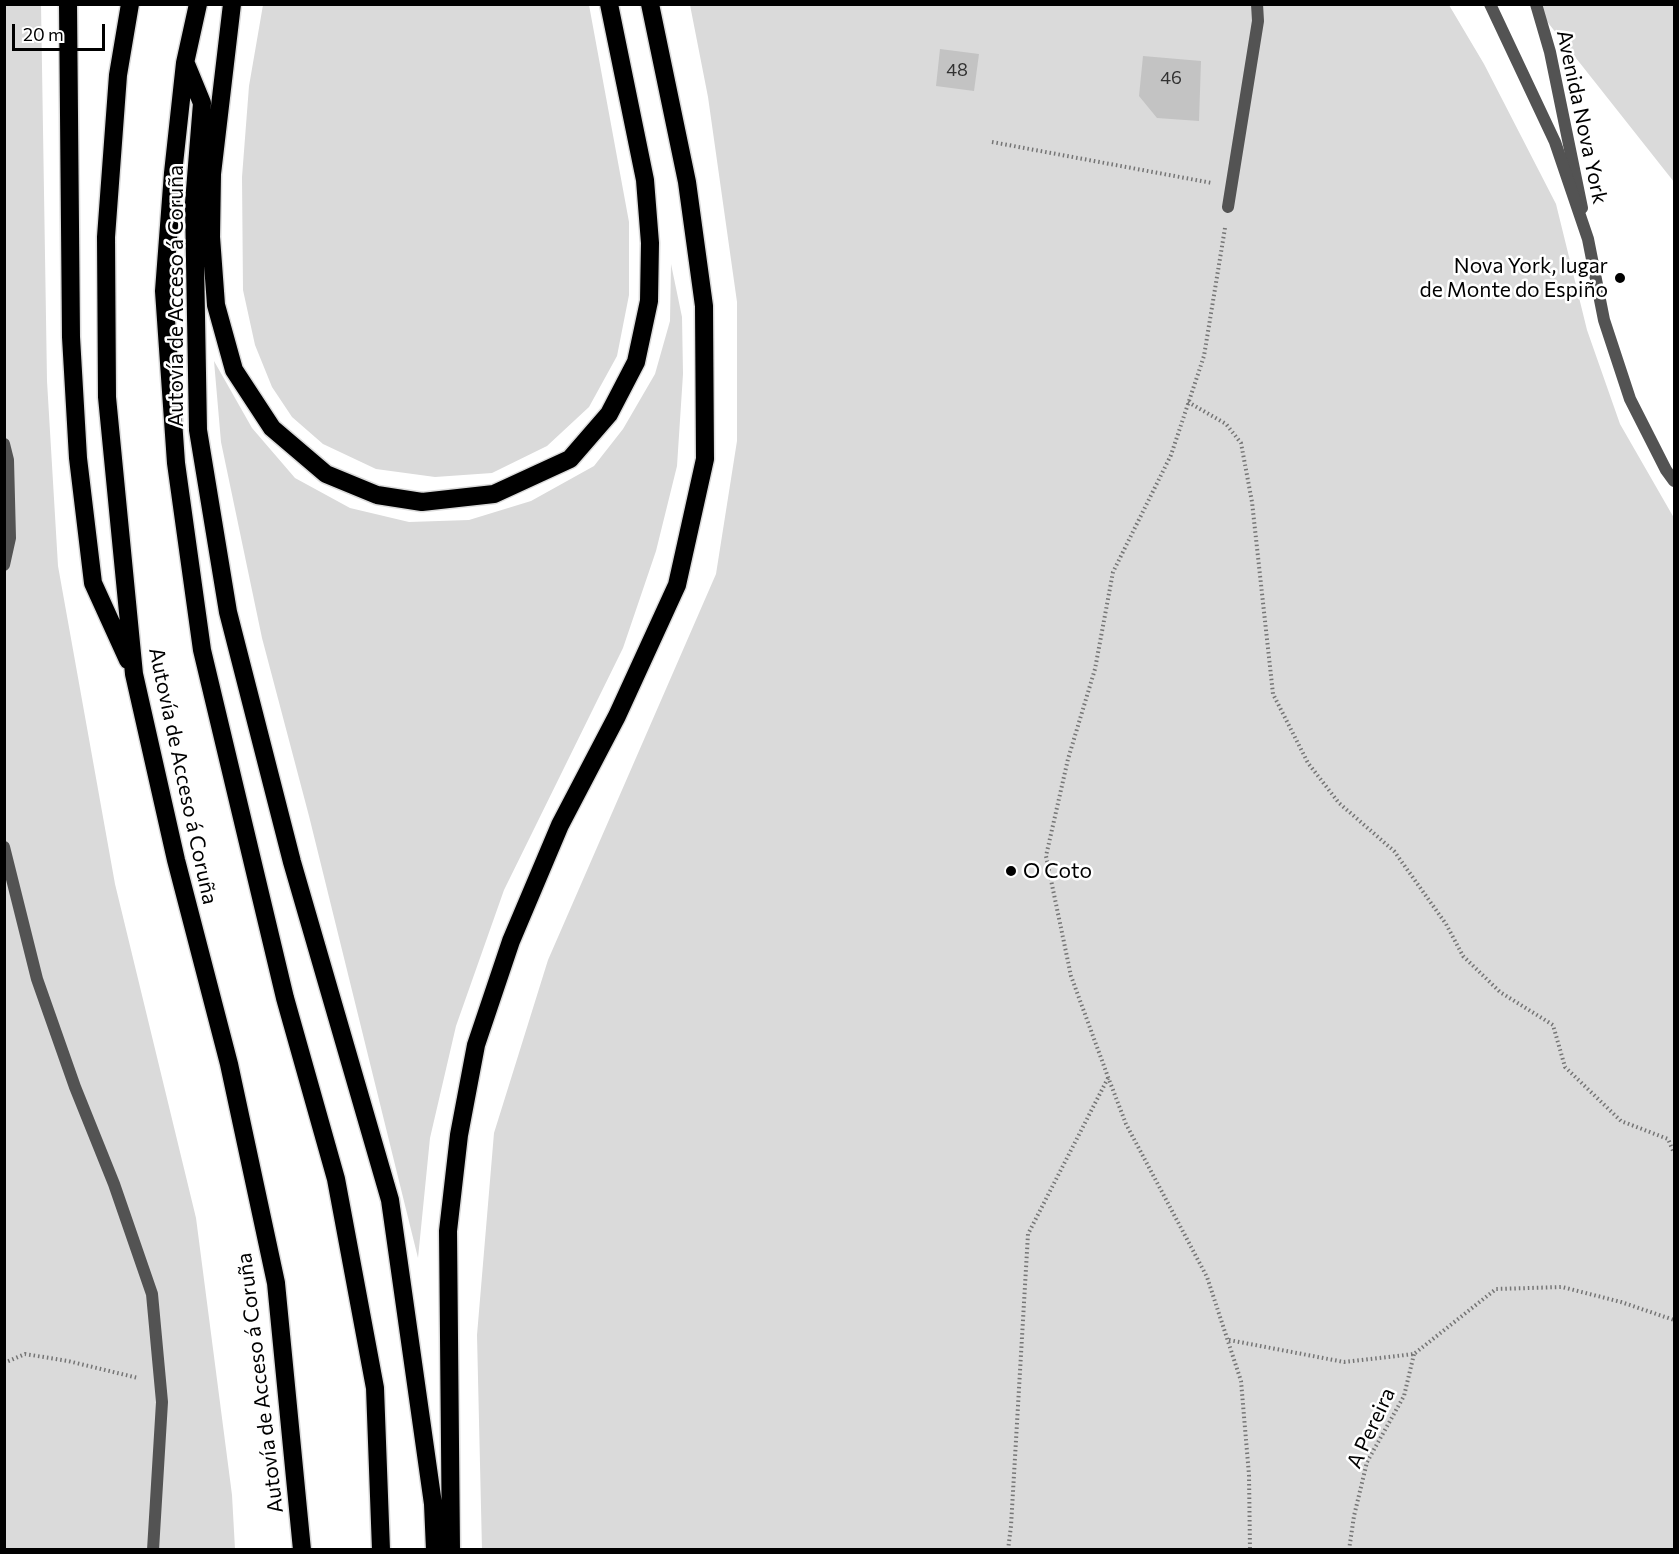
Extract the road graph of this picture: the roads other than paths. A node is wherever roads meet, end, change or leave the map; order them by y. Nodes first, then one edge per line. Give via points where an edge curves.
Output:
1 (68, 4) edge
2 (130, 4) edge
3 (198, 4) edge
4 (232, 4) edge
5 (609, 4) edge
6 (650, 4) edge
7 (1257, 4) edge
8 (1490, 4) edge
9 (1536, 4) edge
10 (185, 63) junction
11 (1228, 207) road end
12 (1588, 239) junction
13 (4, 444) edge
14 (1674, 481) edge
15 (4, 566) edge
16 (134, 674) junction
17 (4, 847) edge
18 (153, 1550) edge
19 (302, 1550) edge
20 (381, 1550) edge
21 (435, 1550) edge
22 (451, 1550) edge

1 - 16 highway via 71,337 78,458 93,583
2 - 16 highway, Autovía de Acceso á Coruña via 118,75 106,237 107,397
3 - 10 highway, Autovía de Acceso á Coruña
4 - 5 highway via 212,174 211,237 216,304 234,370 272,428 326,474 377,495 422,502 494,494 570,459 609,414 636,362 649,301 650,243 645,180
6 - 22 highway via 687,182 704,306 705,459 677,585 617,716 560,825 511,941 476,1045 459,1135 448,1231
7 - 11 street via 1258,21
8 - 12 street, Avenida Nova York via 1555,142
9 - 12 street, Avenida Nova York via 1550,52
10 - 20 highway, Autovía de Acceso á Coruña via 164,291 178,474 202,650 285,998 339,1190 375,1388
10 - 21 highway, Autovía de Acceso á Coruña via 202,103 194,203 198,430 228,612 292,862 390,1200 433,1503
12 - 14 street, Avenida Nova York via 1604,320 1630,399
13 - 15 street via 10,538
16 - 19 highway, Autovía de Acceso á Coruña via 176,860 230,1064 276,1283
17 - 18 street via 37,979 152,1294 162,1402

